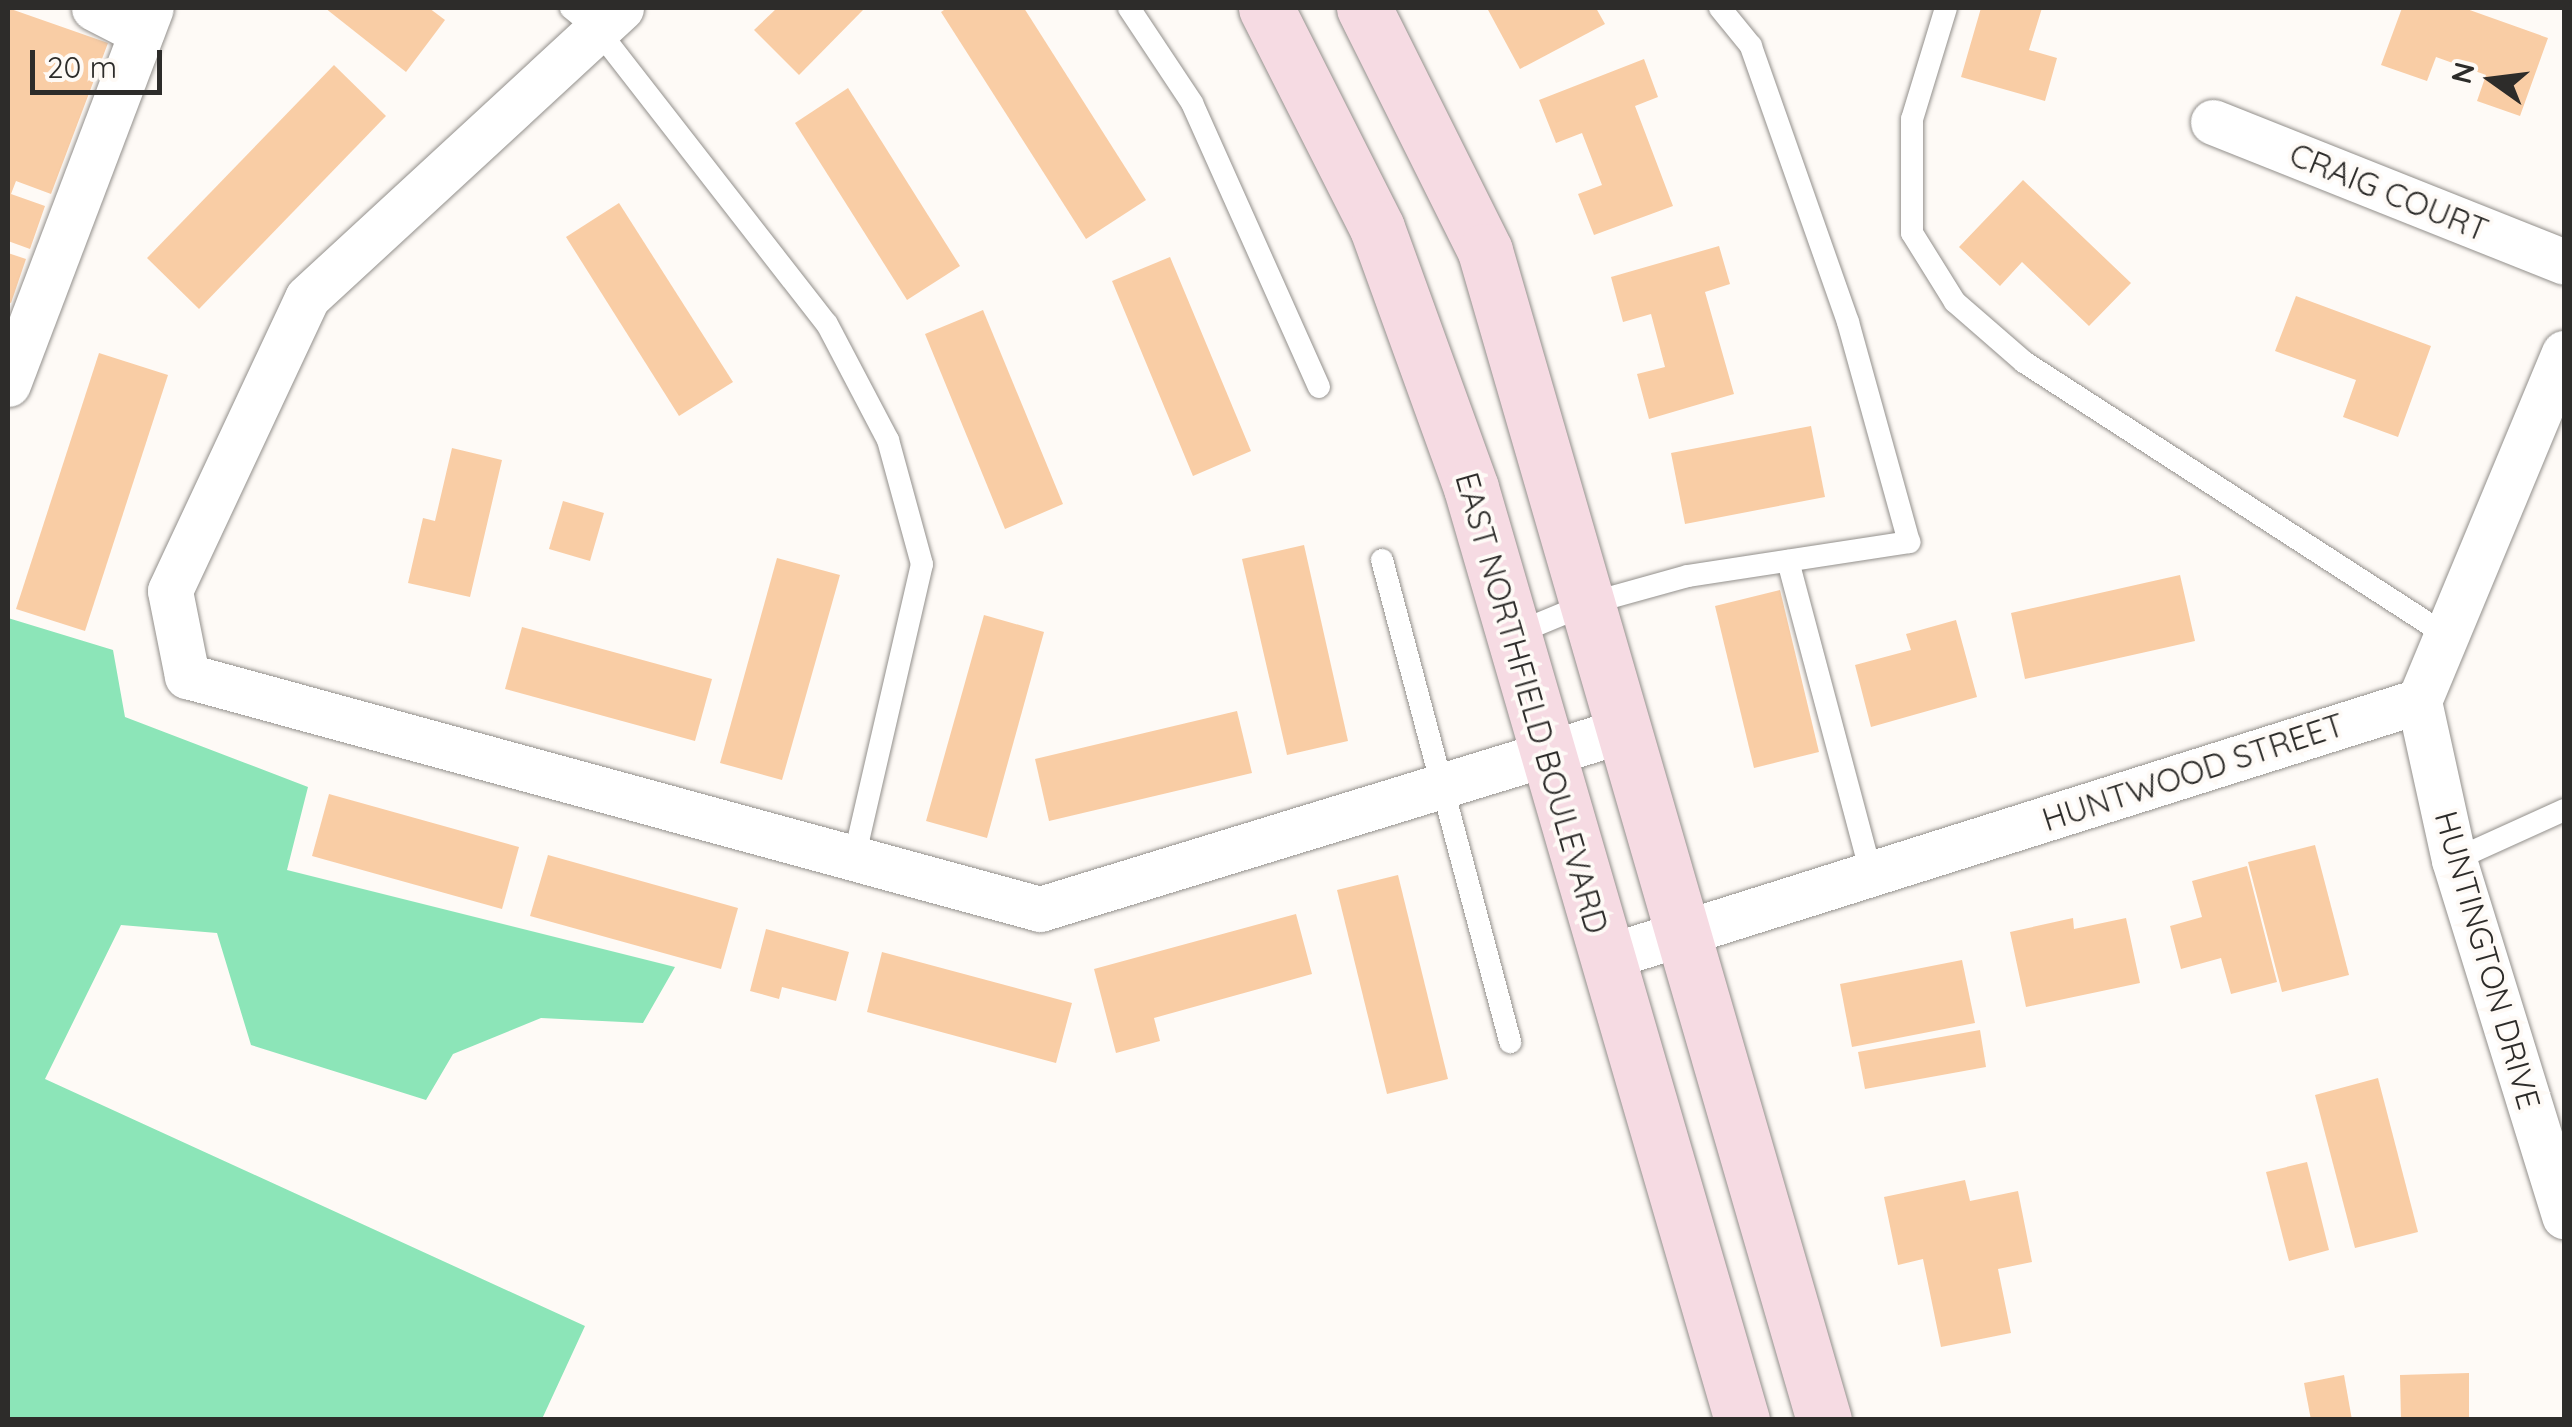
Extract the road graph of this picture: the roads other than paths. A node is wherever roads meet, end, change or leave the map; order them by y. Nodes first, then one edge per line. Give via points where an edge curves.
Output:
1 (94, 8) edge
2 (1129, 8) edge
3 (1266, 8) edge
4 (1364, 8) edge
5 (1720, 8) edge
6 (1946, 8) edge
7 (596, 15) edge
8 (146, 20) edge
9 (2213, 122) dead end
10 (2564, 262) edge
11 (2564, 353) edge
12 (8, 384) edge
13 (1319, 386) dead end
14 (1382, 560) dead end
15 (1788, 562) junction
16 (1586, 604) junction
17 (1512, 634) junction
18 (2446, 635) junction
19 (2419, 701) junction
20 (1624, 730) junction
21 (1546, 758) junction
22 (1444, 788) junction
23 (2564, 810) edge
24 (854, 858) junction
25 (2454, 860) junction
26 (1870, 874) junction
27 (1684, 933) junction
28 (1607, 957) junction
29 (1510, 1042) dead end
30 (2564, 1216) edge
31 (1742, 1420) edge
32 (1824, 1420) edge

1 - 8 street
2 - 13 lane via 1192,103
3 - 17 main road, EAST NORTHFIELD BOULEVARD via 1377,228 1471,488
4 - 16 main road via 1485,251
5 - 15 lane via 1751,46 1848,322 1910,542
6 - 18 lane via 1912,119 1912,233 1955,302 2024,362
7 - 24 lane via 826,324 888,440 922,564
7 - 24 street via 307,298 170,591 187,676
8 - 12 street
9 - 10 street, CRAIG COURT
11 - 18 street
14 - 22 lane
15 - 16 lane via 1688,576
15 - 26 lane
16 - 17 lane
16 - 20 main road
17 - 21 main road, EAST NORTHFIELD BOULEVARD
18 - 19 street
19 - 25 street, HUNTINGTON DRIVE
19 - 26 street, HUNTWOOD STREET
20 - 21 street
20 - 27 main road
21 - 22 street
21 - 28 main road, EAST NORTHFIELD BOULEVARD
22 - 24 street via 1040,910
22 - 29 lane
23 - 25 lane
25 - 30 street, HUNTINGTON DRIVE
26 - 27 street, HUNTWOOD STREET
27 - 28 street, HUNTWOOD STREET
27 - 32 main road
28 - 31 main road, EAST NORTHFIELD BOULEVARD

